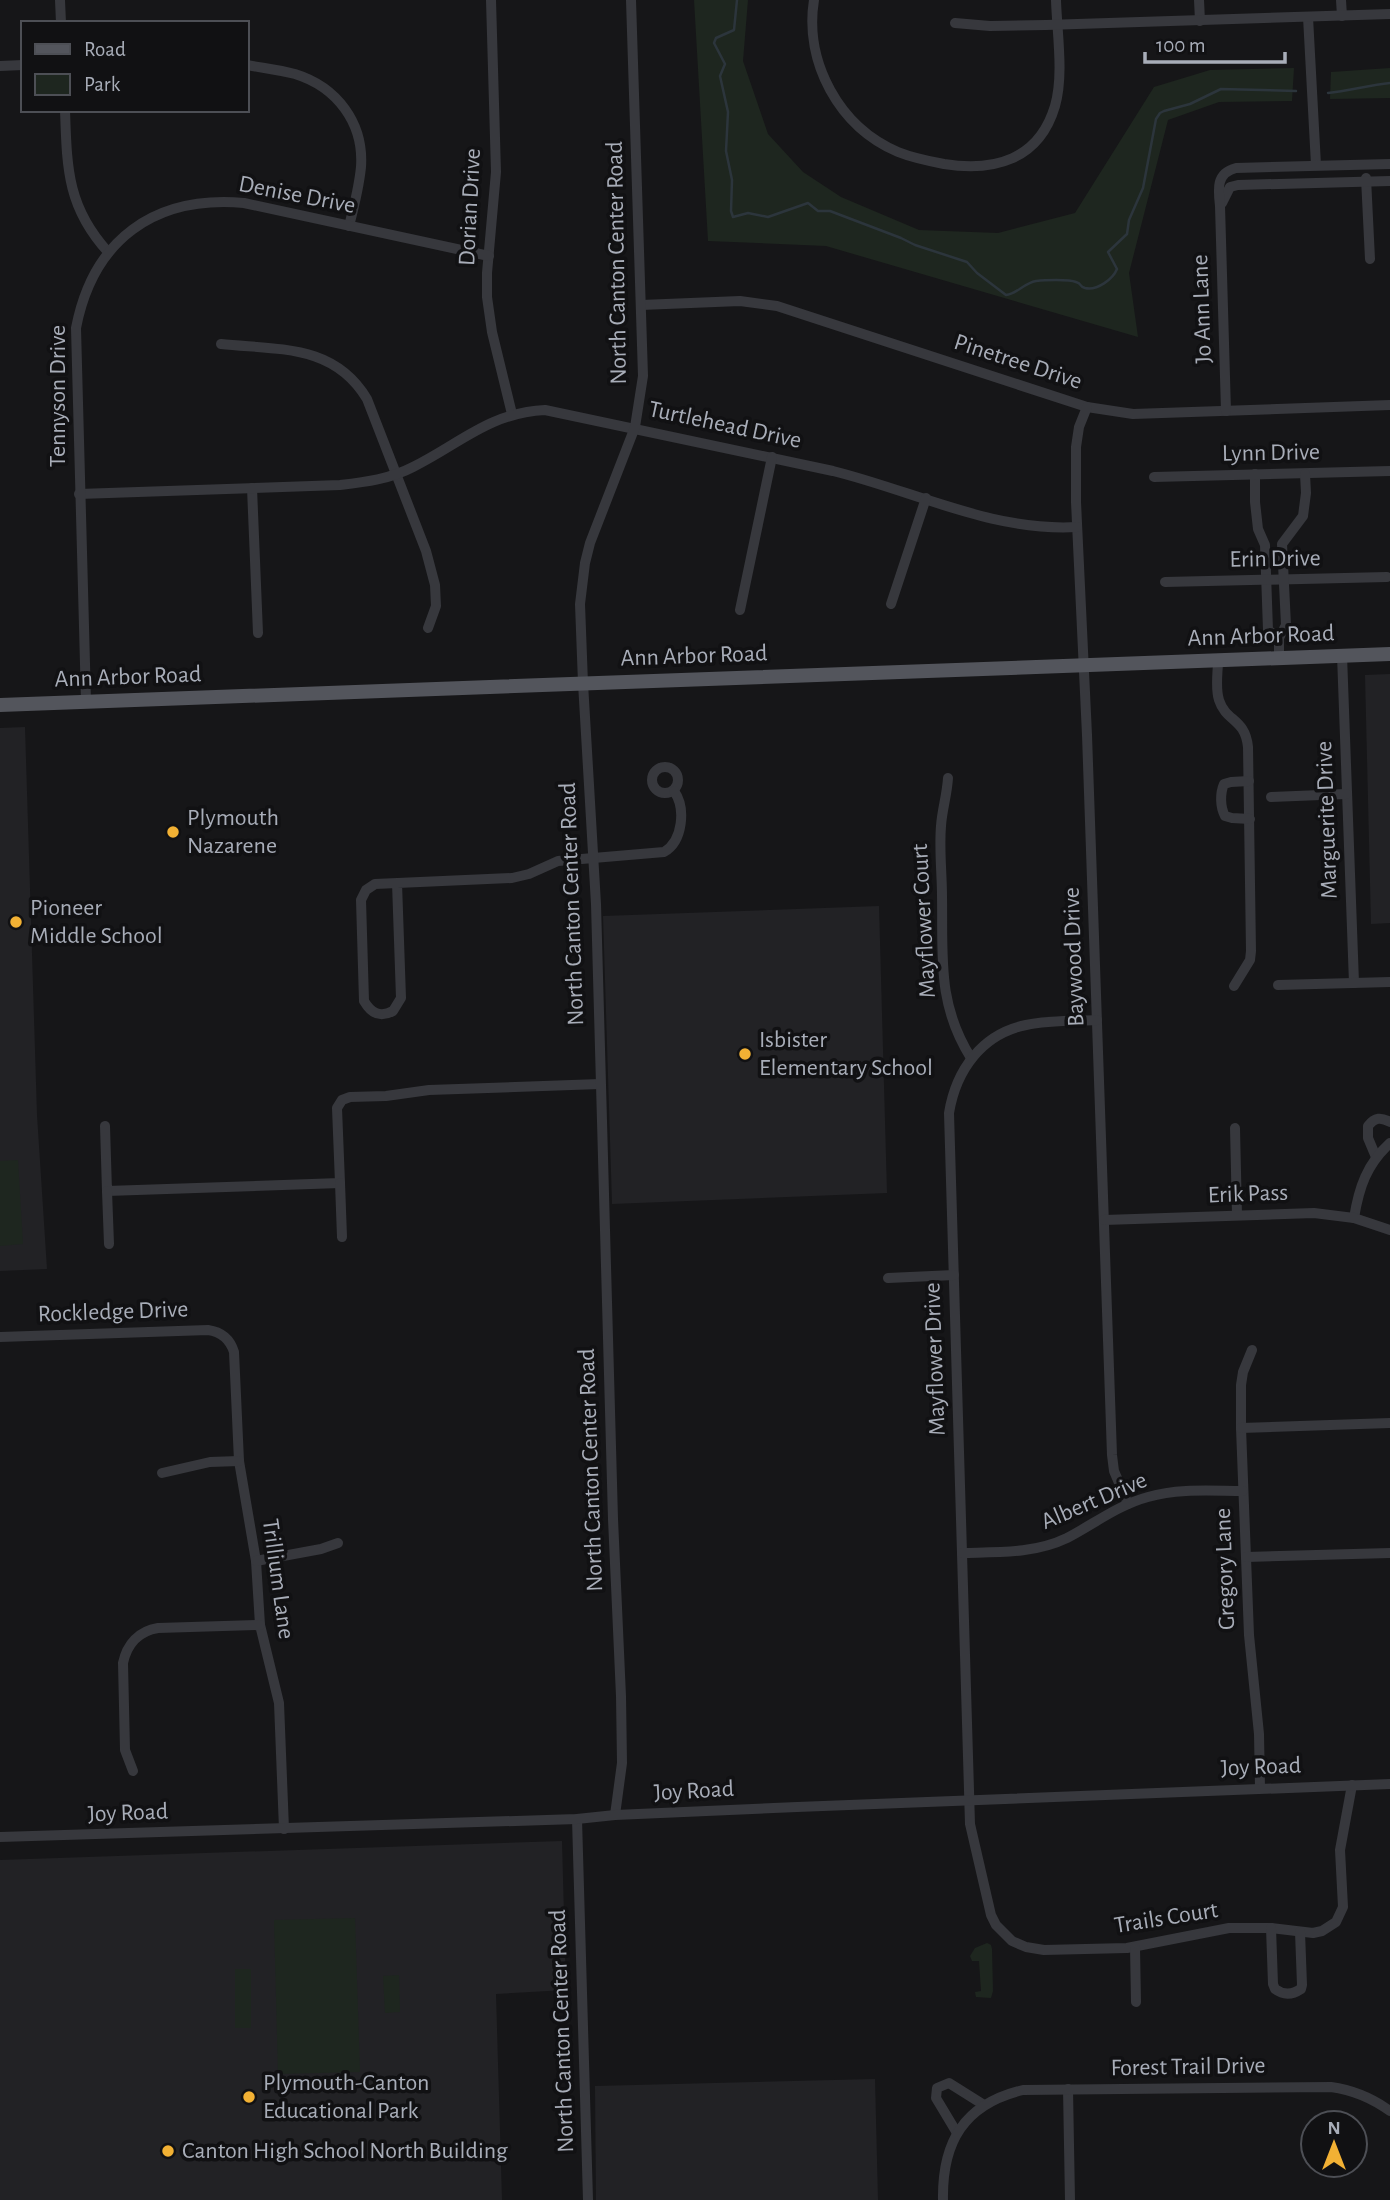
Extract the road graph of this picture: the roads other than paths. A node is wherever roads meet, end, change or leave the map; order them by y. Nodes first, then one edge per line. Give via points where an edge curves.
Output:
1 (60, 0) edge
2 (491, 0) edge
3 (631, 0) edge
4 (814, 0) edge
5 (1056, 0) edge
6 (1199, 0) edge
7 (1341, 0) edge
8 (1390, 14) edge
9 (1342, 16) junction
10 (1308, 17) junction
11 (61, 21) edge
12 (1200, 21) junction
13 (955, 23) dead end
14 (1057, 25) junction
15 (21, 65) edge
16 (248, 65) edge
17 (0, 66) edge
18 (65, 112) edge
19 (1390, 164) edge
20 (1316, 165) junction
21 (1368, 165) junction
22 (1390, 181) edge
23 (1365, 182) junction
24 (1220, 206) junction
25 (349, 226) junction
26 (108, 252) junction
27 (489, 256) junction
28 (1370, 259) dead end
29 (641, 305) junction
30 (221, 344) dead end
31 (1390, 405) edge
32 (1087, 407) junction
33 (1226, 411) junction
34 (512, 414) junction
35 (635, 427) junction
36 (772, 457) junction
37 (1390, 471) edge
38 (396, 474) junction
39 (1255, 474) junction
40 (1305, 474) junction
41 (1153, 477) dead end
42 (252, 488) junction
43 (79, 494) junction
44 (926, 498) junction
45 (1077, 527) junction
46 (1282, 544) junction
47 (1265, 545) junction
48 (1387, 577) dead end
49 (1266, 580) junction
50 (1283, 580) junction
51 (1165, 582) dead end
52 (891, 604) dead end
53 (740, 610) dead end
54 (428, 628) dead end
55 (258, 633) dead end
56 (1279, 638) junction
57 (1390, 654) edge
58 (1342, 655) junction
59 (1279, 658) junction
60 (1218, 660) junction
61 (1083, 665) junction
62 (583, 682) junction
63 (86, 701) junction
64 (0, 705) edge
65 (948, 779) dead end
66 (1249, 781) junction
67 (674, 791) dead end
68 (1346, 794) junction
69 (1271, 797) dead end
70 (1250, 819) junction
71 (593, 857) junction
72 (397, 883) junction
73 (1390, 982) edge
74 (1354, 983) junction
75 (1278, 985) dead end
76 (1234, 986) dead end
77 (1097, 1020) junction
78 (971, 1058) junction
79 (600, 1084) junction
80 (1390, 1122) edge
81 (105, 1126) dead end
82 (1235, 1129) dead end
83 (1390, 1143) edge
84 (1376, 1157) junction
85 (340, 1183) junction
86 (107, 1191) junction
87 (1237, 1215) junction
88 (1354, 1218) junction
89 (1104, 1220) junction
90 (1390, 1230) edge
91 (342, 1237) dead end
92 (109, 1244) dead end
93 (954, 1275) junction
94 (888, 1278) dead end
95 (225, 1336) joint
96 (0, 1337) edge
97 (1252, 1350) dead end
98 (1390, 1423) edge
99 (1241, 1428) junction
100 (239, 1461) junction
101 (162, 1473) dead end
102 (1243, 1491) junction
103 (1128, 1504) junction
104 (338, 1543) dead end
105 (962, 1553) junction
106 (1390, 1553) edge
107 (1246, 1558) junction
108 (256, 1561) junction
109 (260, 1625) junction
110 (133, 1771) dead end
111 (1390, 1784) edge
112 (1352, 1785) junction
113 (1260, 1788) junction
114 (970, 1800) junction
115 (615, 1815) junction
116 (577, 1819) junction
117 (284, 1829) junction
118 (0, 1837) edge
119 (1271, 1928) junction
120 (1300, 1932) junction
121 (1135, 1947) junction
122 (1136, 2002) dead end
123 (1068, 2089) junction
124 (984, 2105) junction
125 (1390, 2111) edge
126 (957, 2133) junction
127 (588, 2200) edge
128 (943, 2200) edge
129 (1070, 2200) edge

1 - 11 street
2 - 27 street, Dorian Drive via 496,172
3 - 29 street, North Canton Center Road
4 - 14 street via 817,61 851,119 896,151 967,168 1006,161 1030,146 1045,128 1057,95
5 - 14 street
6 - 12 street
7 - 9 street
8 - 9 street
9 - 10 street
10 - 12 street
10 - 20 street
12 - 14 street
13 - 14 street
15 - 17 street
16 - 25 street via 304,78 329,92 347,110 358,132 361,154
18 - 26 street via 70,185 84,221
19 - 21 street, Jo Ann Lane
20 - 21 street, Jo Ann Lane
20 - 24 street, Jo Ann Lane via 1231,169 1218,184
21 - 23 street
22 - 23 street
23 - 24 street via 1238,185 1230,187
23 - 28 street
24 - 33 street, Jo Ann Lane
25 - 26 street, Denise Drive via 244,203 204,202 147,220
25 - 27 street, Denise Drive
26 - 43 street, Tennyson Drive via 86,289 76,328
27 - 34 street, Dorian Drive via 489,312
29 - 32 street, Pinetree Drive via 740,301 777,306
29 - 35 street, North Canton Center Road via 643,376
30 - 38 street via 306,354 342,369 368,399
31 - 33 street, Pinetree Drive
32 - 33 street, Pinetree Drive via 1133,414
32 - 45 street, Baywood Drive via 1076,447
34 - 35 street, Turtlehead Drive via 555,410
34 - 38 street, Turtlehead Drive
35 - 36 street, Turtlehead Drive
35 - 62 street, North Canton Center Road via 585,563 580,604
36 - 44 street, Turtlehead Drive
36 - 53 street
37 - 40 street, Lynn Drive
38 - 42 street, Turtlehead Drive via 340,485
38 - 54 street via 435,585 436,606
39 - 40 street, Lynn Drive
39 - 41 street, Lynn Drive
39 - 47 street via 1258,529
40 - 46 street via 1303,516
42 - 43 street, Turtlehead Drive
42 - 55 street
43 - 63 street, Tennyson Drive
44 - 45 street, Turtlehead Drive via 1007,523
44 - 52 street
45 - 61 street, Baywood Drive
46 - 47 street
46 - 50 street
47 - 49 street
48 - 50 street, Erin Drive
49 - 50 street, Erin Drive
49 - 51 street, Erin Drive
49 - 56 street via 1268,630
50 - 56 street via 1286,625
56 - 59 street
57 - 58 main road, Ann Arbor Road
58 - 59 main road, Ann Arbor Road
58 - 68 street, Marguerite Drive
59 - 60 main road, Ann Arbor Road
60 - 61 main road, Ann Arbor Road
60 - 66 street via 1219,701 1247,735
61 - 62 main road, Ann Arbor Road
61 - 77 street, Baywood Drive
62 - 63 main road, Ann Arbor Road
62 - 71 street, North Canton Center Road
63 - 64 main road, Ann Arbor Road
65 - 78 street, Mayflower Court via 941,826 943,977 947,1006
66 - 70 street
66 - 70 street via 1224,784 1221,800 1228,817
67 - 71 street via 680,799 681,819 676,842 669,849 657,854
68 - 69 street
68 - 74 street, Marguerite Drive
70 - 76 street via 1250,960
71 - 72 street via 558,861 512,878
71 - 79 street, North Canton Center Road
72 - 72 street via 371,885 361,900 364,1002 379,1014 393,1011 401,998
73 - 74 street
74 - 75 street
77 - 78 street, Mayflower Drive via 1019,1026 992,1039
77 - 89 street, Baywood Drive
78 - 93 street, Mayflower Drive via 956,1083 949,1113
79 - 85 street via 429,1090 345,1099 337,1108
79 - 115 street, North Canton Center Road via 621,1702 622,1763
80 - 84 street via 1377,1119 1368,1126
81 - 86 street
82 - 87 street
83 - 84 street
84 - 88 street via 1362,1181
85 - 86 street
85 - 91 street
86 - 92 street
87 - 88 street, Erik Pass via 1314,1213
87 - 89 street, Erik Pass
88 - 90 street, Erik Pass
89 - 103 street, Baywood Drive via 1112,1454
93 - 94 street
93 - 105 street, Mayflower Drive
95 - 96 street, Rockledge Drive via 208,1330
95 - 100 street, Trillium Lane via 234,1352
97 - 99 street, Gregory Lane via 1241,1385
98 - 99 street
99 - 102 street, Gregory Lane
100 - 101 street
100 - 108 street, Trillium Lane
102 - 103 street, Albert Drive via 1165,1493
102 - 107 street, Gregory Lane
103 - 105 street, Albert Drive via 1044,1546
104 - 108 street
105 - 114 street, Mayflower Drive
106 - 107 street
107 - 113 street, Gregory Lane
108 - 109 street, Trillium Lane
109 - 110 street via 158,1628 133,1640 123,1662 125,1749
109 - 117 street, Trillium Lane via 279,1703
111 - 112 street, Joy Road
112 - 113 street, Joy Road
112 - 120 street, Trails Court via 1340,1850 1341,1912 1336,1922 1322,1931
113 - 114 street, Joy Road
114 - 115 street, Joy Road
114 - 121 street, Trails Court via 987,1901 1003,1933 1036,1949
115 - 116 street, Joy Road
116 - 117 street, Joy Road
116 - 127 street, North Canton Center Road
117 - 118 street, Joy Road
119 - 120 street, Trails Court
119 - 120 street via 1273,1984 1287,1994 1301,1989
119 - 121 street, Trails Court via 1218,1930
121 - 122 street
123 - 124 street, Forest Trail Drive via 1023,2090
123 - 125 street, Forest Trail Drive via 1331,2087 1363,2095
123 - 129 street
124 - 126 street, Forest Trail Drive
124 - 126 street via 949,2083 937,2088 936,2098
126 - 128 street, Forest Trail Drive via 945,2159

